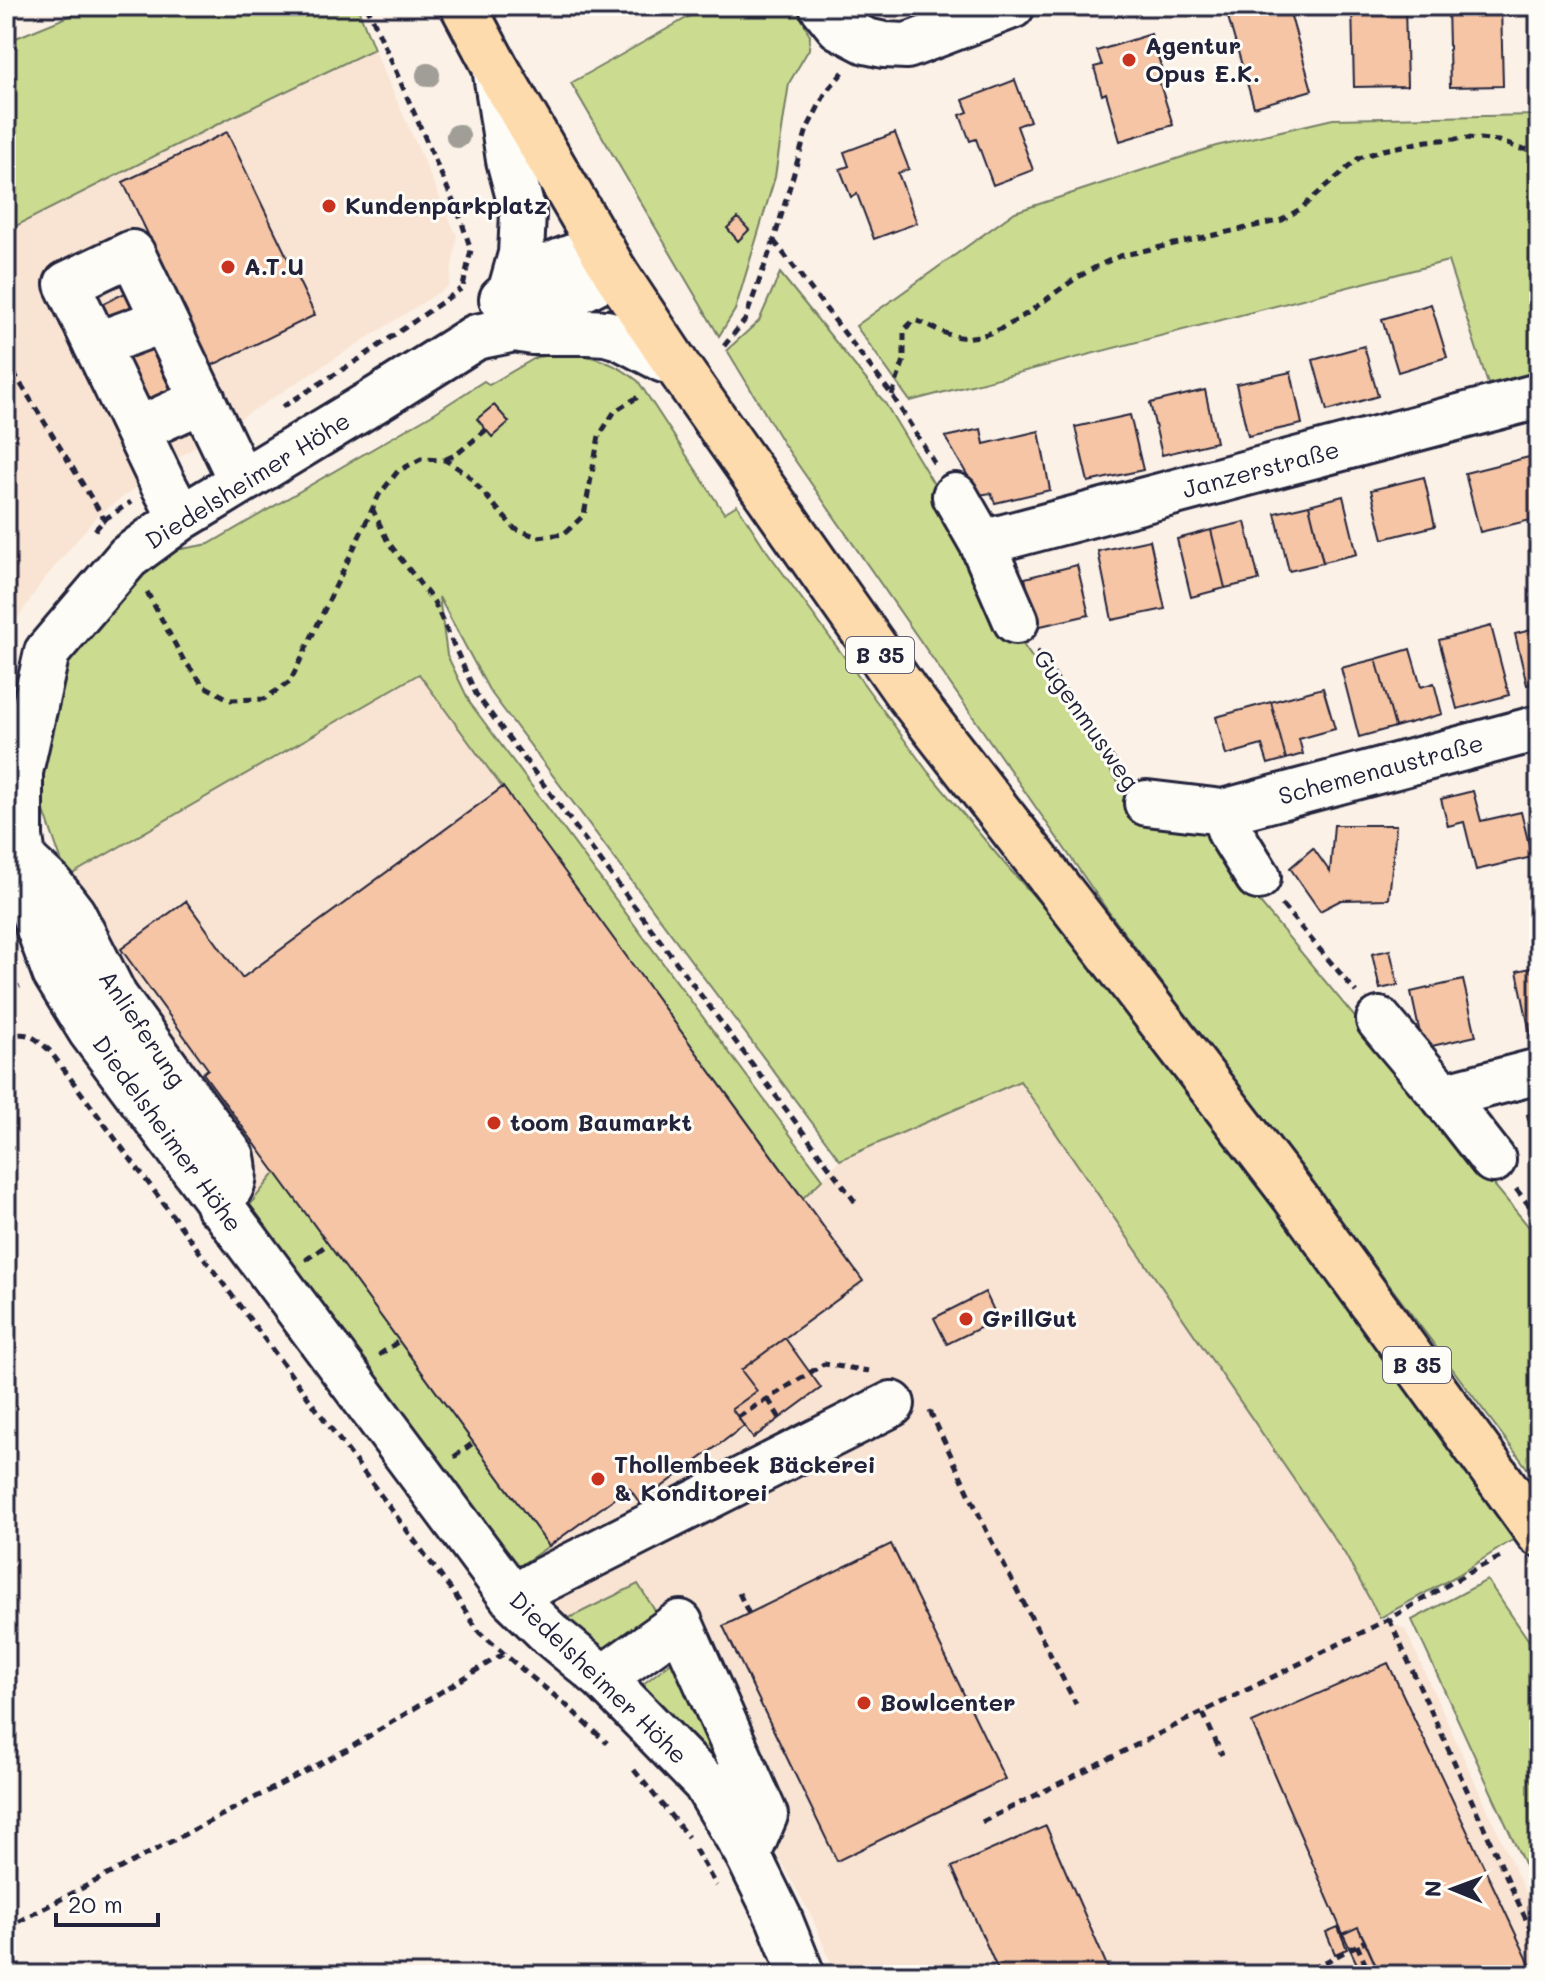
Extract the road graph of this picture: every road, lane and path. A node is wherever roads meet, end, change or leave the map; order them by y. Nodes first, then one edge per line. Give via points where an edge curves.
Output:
1 (367, 6) edge
2 (463, 6) edge
3 (822, 6) edge
4 (1012, 6) edge
5 (887, 43) junction
6 (495, 66) junction
7 (1539, 150) edge
8 (774, 240) junction
9 (608, 260) junction
10 (500, 320) junction
11 (724, 346) dead end
12 (6, 360) edge
13 (183, 360) junction
14 (671, 363) junction
15 (117, 387) junction
16 (892, 395) junction
17 (1539, 396) edge
18 (638, 397) dead end
19 (273, 413) dead end
20 (486, 430) dead end
21 (445, 460) junction
22 (241, 481) junction
23 (955, 496) joint
24 (172, 500) junction
25 (372, 508) junction
26 (982, 543) junction
27 (128, 557) junction
28 (1016, 621) joint
29 (1539, 728) edge
30 (1147, 803) joint
31 (1223, 812) junction
32 (1258, 877) joint
33 (1379, 1020) joint
34 (1539, 1071) edge
35 (1443, 1096) junction
36 (1493, 1160) dead end
37 (856, 1203) dead end
38 (399, 1341) dead end
39 (378, 1355) dead end
40 (891, 1400) junction
41 (738, 1417) dead end
42 (473, 1443) dead end
43 (453, 1457) dead end
44 (1539, 1534) edge
45 (1473, 1570) dead end
46 (739, 1593) dead end
47 (513, 1598) junction
48 (749, 1614) dead end
49 (1389, 1619) junction
50 (503, 1654) dead end
51 (603, 1678) junction
52 (1076, 1704) dead end
53 (1203, 1713) junction
54 (1222, 1755) dead end
55 (982, 1822) dead end
56 (748, 1855) junction
57 (6, 1928) edge
58 (1365, 1941) dead end
59 (1357, 1945) junction
60 (1539, 1948) edge
61 (1312, 1969) dead end
62 (802, 1975) edge
63 (1370, 1975) edge

1 - 19 path via 471,250 461,289
2 - 6 main road, B 35
3 - 5 street via 839,27
4 - 5 street
5 - 8 path via 853,60 826,92 807,129
6 - 9 main road, B 35
6 - 10 street via 523,213 521,254
7 - 16 path via 1468,138 1383,150 1359,158 1282,220 1120,256 982,336 961,337 914,320 904,330 904,360
8 - 11 path via 745,320
8 - 16 path
9 - 10 street, Diedelsheimer Höhe via 557,302
9 - 14 main road, B 35
10 - 14 street via 533,332 606,333
10 - 22 street, Diedelsheimer Höhe
12 - 24 path via 105,519
13 - 15 street
13 - 15 street
13 - 15 street via 132,253 67,284
13 - 22 street
14 - 44 main road, B 35 via 906,692 1295,1197
15 - 24 street
16 - 23 path
17 - 26 street, Janzerstraße
18 - 21 path via 615,411 599,436 584,515 564,534 538,537 515,529 466,473
20 - 21 path
21 - 25 path via 421,459 398,471
22 - 24 street, Diedelsheimer Höhe
23 - 26 street
24 - 27 street, Diedelsheimer Höhe
25 - 27 path via 290,682 264,699 231,700 204,686 183,659
25 - 37 path via 388,542 434,602 476,694
26 - 28 street
27 - 47 street, Diedelsheimer Höhe via 47,652 20,772 20,837 30,904 55,973 90,1030 218,1205
28 - 30 path, Gugenmusweg
29 - 31 street, Schemenaustraße
30 - 31 street, Gugenmusweg
31 - 32 street
32 - 33 path
33 - 35 street
34 - 35 street
35 - 36 street
38 - 39 path
40 - 41 path via 824,1364
40 - 47 street
40 - 52 path via 991,1540
42 - 43 path
45 - 49 path
46 - 48 path
47 - 51 street, Diedelsheimer Höhe
49 - 53 path
49 - 60 path
50 - 57 path via 348,1749
51 - 56 street, Diedelsheimer Höhe via 705,1783
51 - 56 street via 680,1623 765,1815
53 - 54 path
53 - 55 path
56 - 62 street, Diedelsheimer Höhe
58 - 59 path
59 - 61 path
59 - 63 path

